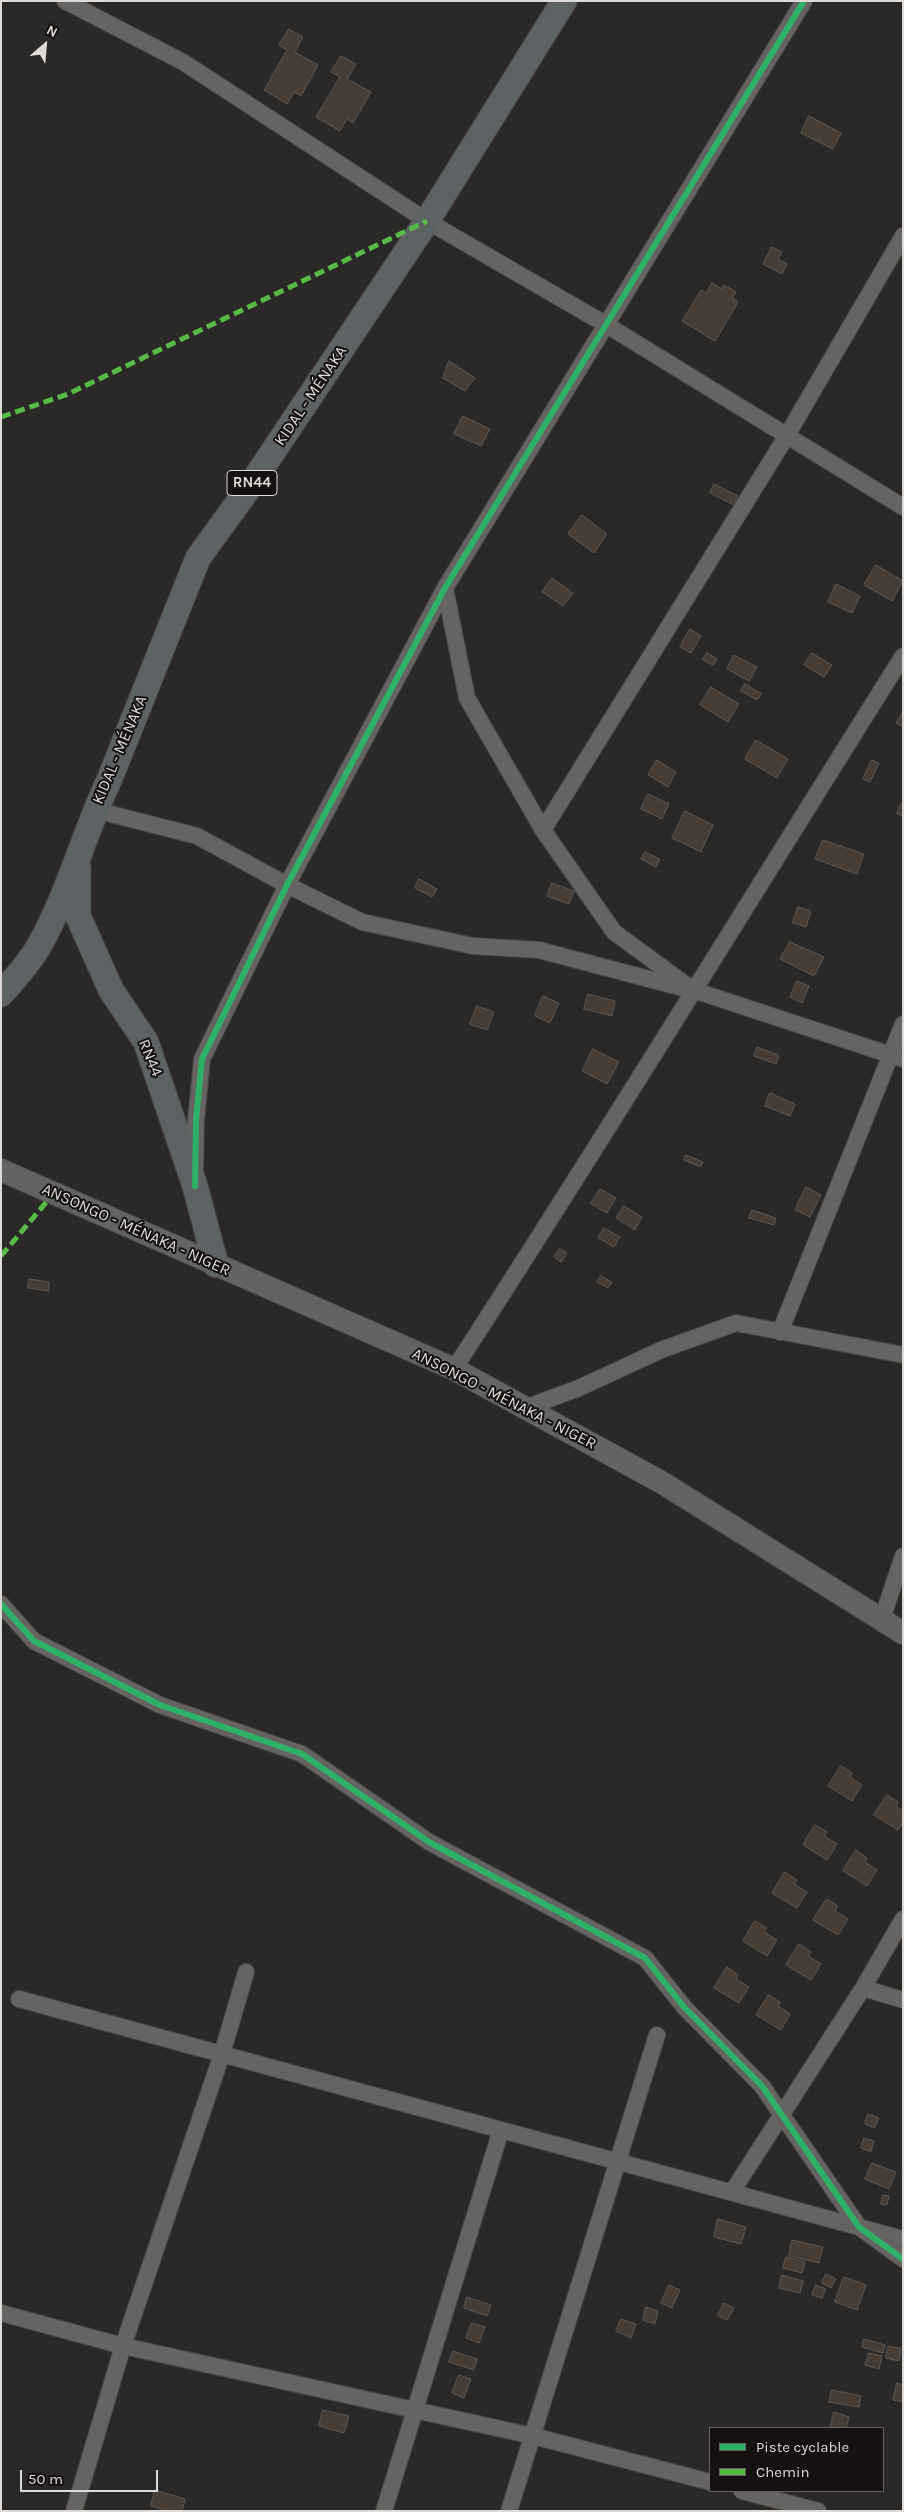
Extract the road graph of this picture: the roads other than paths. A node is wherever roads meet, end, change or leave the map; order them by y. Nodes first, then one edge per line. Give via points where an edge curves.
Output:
1 (65, 1) edge
2 (564, 1) edge
3 (804, 1) edge
4 (427, 221) junction
5 (903, 236) edge
6 (605, 324) junction
7 (786, 437) junction
8 (903, 507) edge
9 (446, 588) junction
10 (903, 656) edge
11 (95, 810) junction
12 (542, 830) junction
13 (78, 858) junction
14 (287, 885) junction
15 (692, 990) junction
16 (1, 994) edge
17 (903, 1024) edge
18 (897, 1057) edge
19 (1, 1170) edge
20 (195, 1186) junction
21 (216, 1265) junction
22 (780, 1332) junction
23 (903, 1356) edge
24 (454, 1369) junction
25 (525, 1408) junction
26 (903, 1556) edge
27 (1, 1604) edge
28 (882, 1619) junction
29 (903, 1632) edge
30 (903, 1919) edge
31 (246, 1972) dead end
32 (863, 1988) junction
33 (19, 1999) dead end
34 (903, 2000) edge
35 (657, 2035) dead end
36 (222, 2054) junction
37 (782, 2115) junction
38 (501, 2130) junction
39 (618, 2162) junction
40 (732, 2192) junction
41 (859, 2227) junction
42 (903, 2239) edge
43 (903, 2259) edge
44 (1, 2313) edge
45 (122, 2346) junction
46 (414, 2410) junction
47 (533, 2436) junction
48 (709, 2482) edge
49 (746, 2492) edge
50 (74, 2511) edge
51 (384, 2511) edge
52 (509, 2511) edge
53 (818, 2511) edge

1 - 4 street via 182,62
2 - 4 main road, KIDAL - MÉNAKA / RN44
3 - 6 street
4 - 6 street
4 - 11 main road, KIDAL - MÉNAKA / RN44 via 248,489 198,558
5 - 7 street
6 - 7 street
6 - 9 street
7 - 8 street
7 - 12 street
9 - 12 street via 466,698
9 - 14 street
10 - 15 street
11 - 13 main road, KIDAL - MÉNAKA / RN44
11 - 14 street via 197,836
12 - 15 street via 614,932
13 - 16 main road, KIDAL - MÉNAKA / RN44 via 38,947
13 - 20 main road, RN44 via 78,916 110,990 146,1042
14 - 15 street via 362,922 473,946 539,950
14 - 20 street via 202,1059 196,1120
15 - 18 street
15 - 24 street via 570,1190
17 - 18 street
18 - 22 street
19 - 21 main road, ANSONGO - MÉNAKA - NIGER
20 - 21 main road, RN44
21 - 24 main road, ANSONGO - MÉNAKA - NIGER
22 - 23 street
22 - 25 street via 736,1323 661,1350 579,1388
24 - 25 main road, ANSONGO - MÉNAKA - NIGER
25 - 28 main road, ANSONGO - MÉNAKA - NIGER via 661,1482
26 - 28 street
27 - 37 street via 34,1641 160,1705 302,1754 429,1842 645,1958 684,2007 762,2086
28 - 29 main road, ANSONGO - MÉNAKA - NIGER
30 - 32 street
31 - 36 street
32 - 34 street
32 - 37 street
33 - 36 street
35 - 39 street
36 - 38 street
36 - 45 street
37 - 40 street
37 - 41 street
38 - 39 street
38 - 46 street
39 - 40 street
39 - 47 street
40 - 41 street
41 - 42 street
41 - 43 street
44 - 45 street
45 - 46 street
45 - 50 street
46 - 47 street
46 - 51 street
47 - 48 street
47 - 52 street
49 - 53 street

